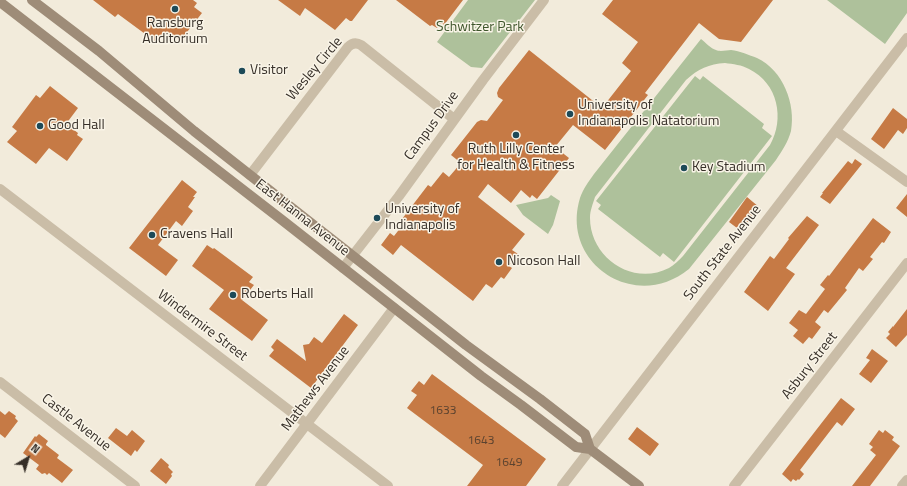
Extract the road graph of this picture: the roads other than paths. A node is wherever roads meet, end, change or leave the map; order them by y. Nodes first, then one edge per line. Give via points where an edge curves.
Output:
1 (32, 0) edge
2 (544, 0) edge
3 (1, 2) edge
4 (907, 38) edge
5 (454, 119) junction
6 (836, 131) junction
7 (250, 175) junction
8 (907, 182) edge
9 (0, 189) edge
10 (352, 256) junction
11 (907, 263) edge
12 (343, 268) junction
13 (394, 308) junction
14 (0, 382) edge
15 (307, 424) junction
16 (590, 449) junction
17 (907, 480) edge
18 (135, 486) edge
19 (260, 486) edge
20 (388, 486) edge
21 (562, 486) edge
22 (639, 486) edge
23 (734, 486) edge
24 (902, 486) edge

1 - 7 main road, East Hanna Avenue via 100,51
2 - 5 street, Campus Drive
3 - 12 main road, East Hanna Avenue
4 - 6 street, South State Avenue
5 - 7 street, Wesley Circle via 361,45 353,43
5 - 10 street, Campus Drive
6 - 8 street
6 - 16 street, South State Avenue
7 - 10 main road, East Hanna Avenue
9 - 15 street, Windermire Street
10 - 12 street, Campus Drive
10 - 16 main road, East Hanna Avenue via 585,434
11 - 23 street, Asbury Street
12 - 13 main road, East Hanna Avenue
13 - 15 street, Mathews Avenue
13 - 16 main road, East Hanna Avenue via 576,447
14 - 18 street, Castle Avenue
15 - 19 street, Mathews Avenue
15 - 20 street, Windermire Street
16 - 21 street, South State Avenue
16 - 22 main road, East Hanna Avenue
17 - 24 street

